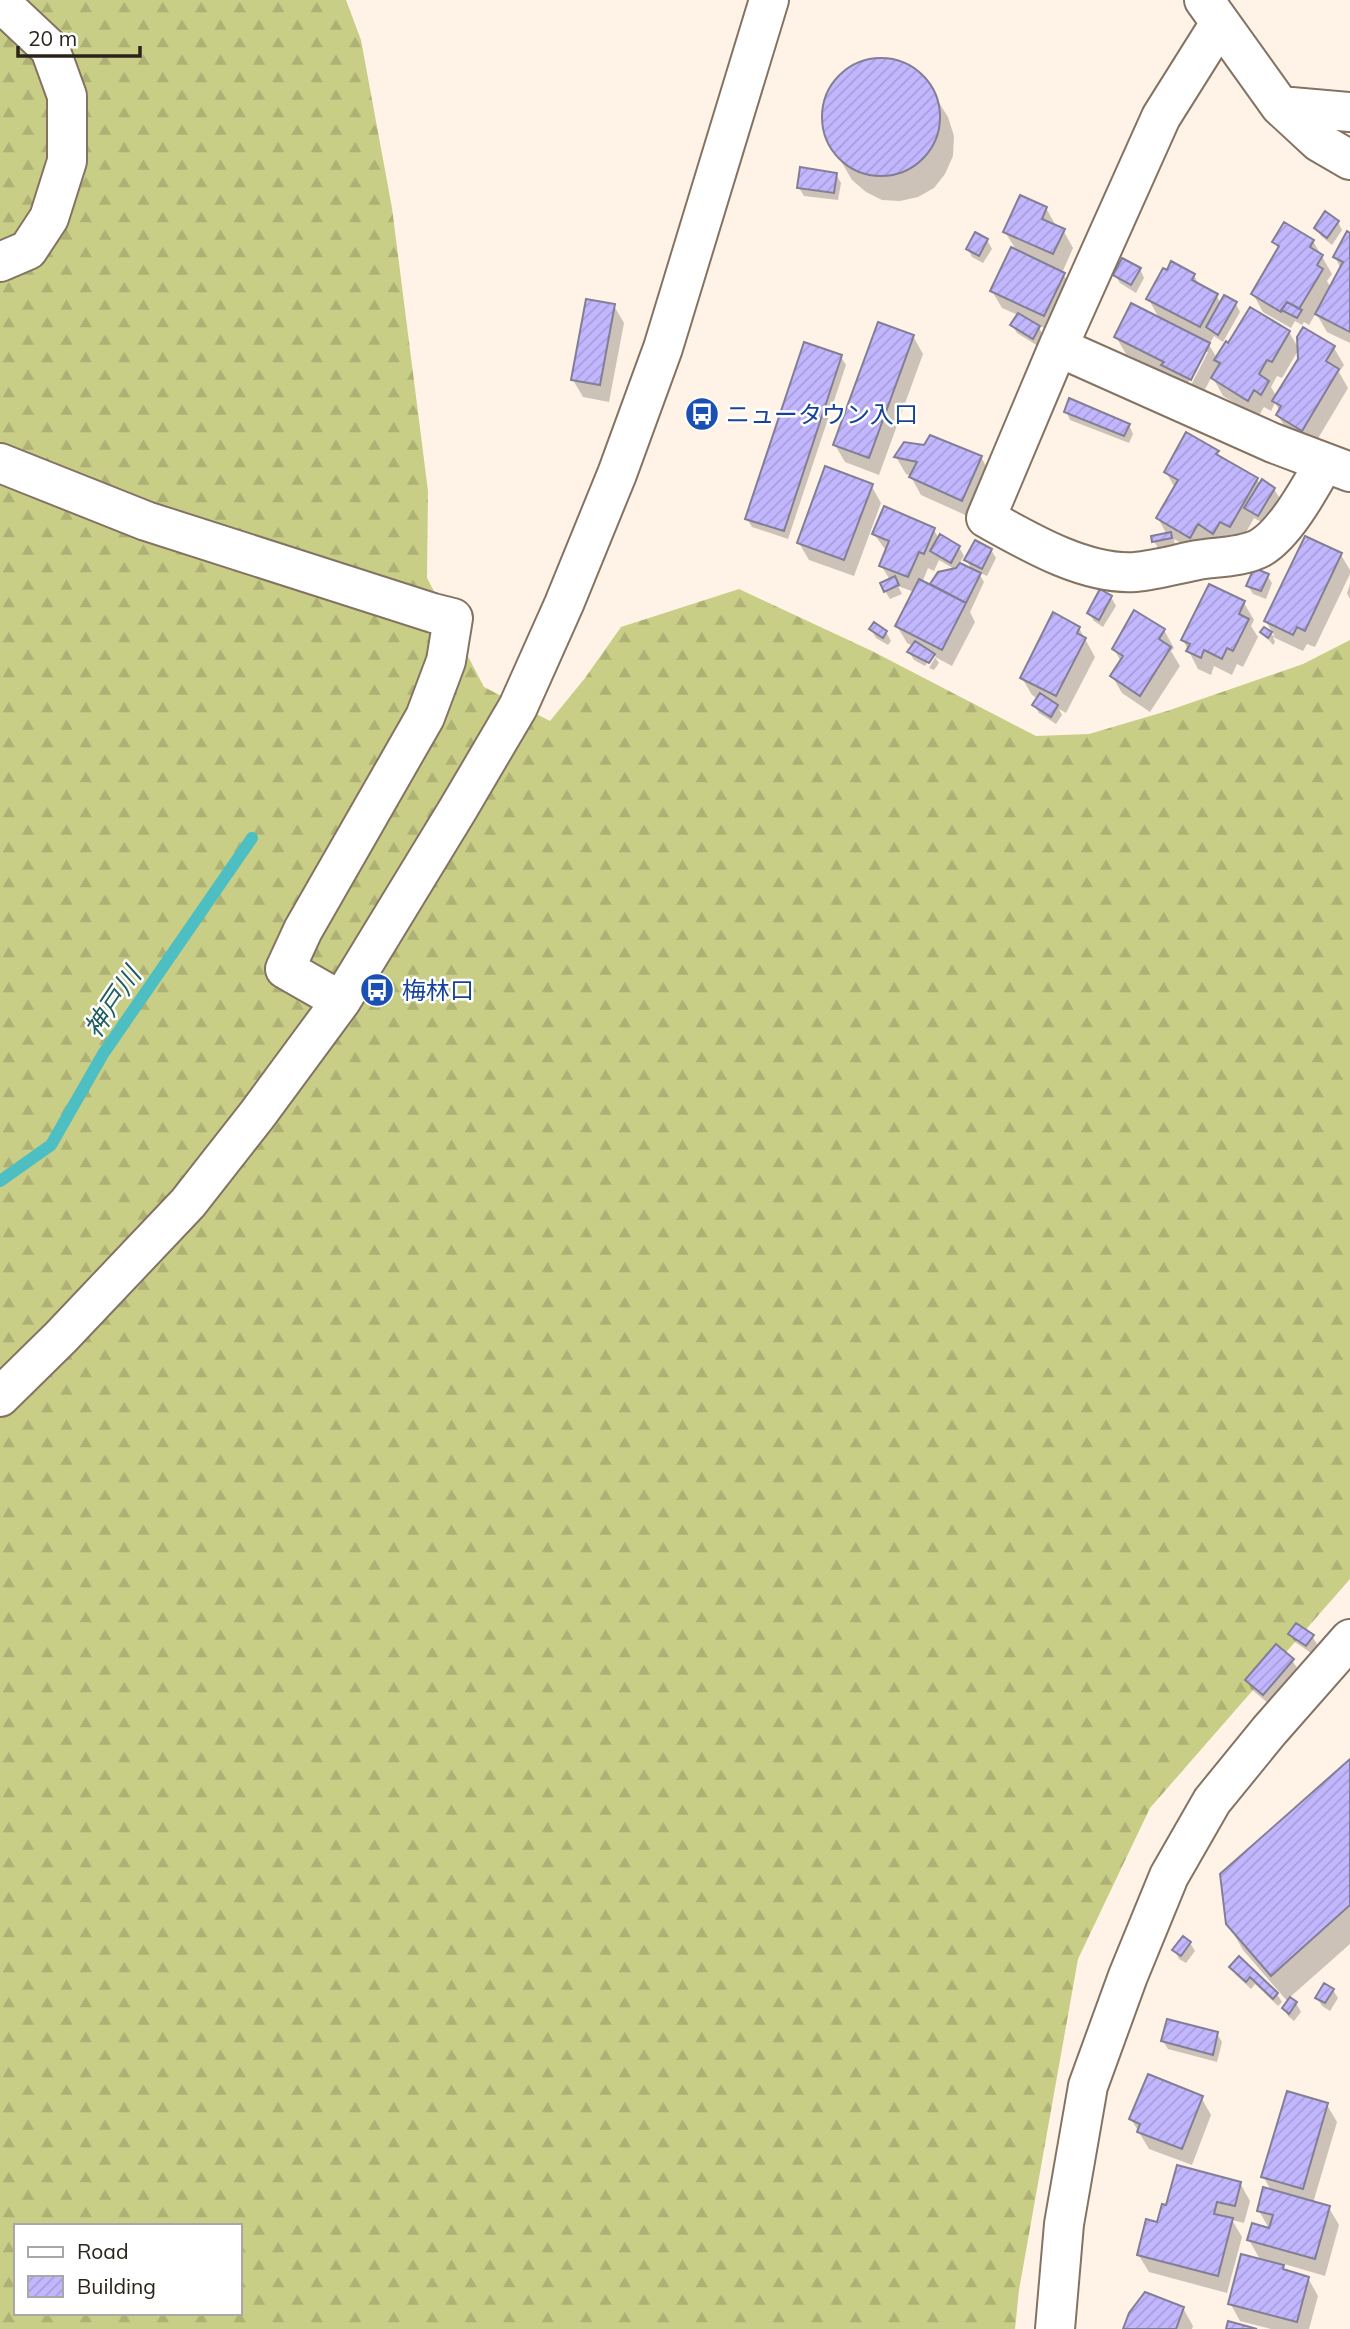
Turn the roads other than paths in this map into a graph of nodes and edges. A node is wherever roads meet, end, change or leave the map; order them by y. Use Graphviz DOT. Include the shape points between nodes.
graph roads {
  1 [pos="769,0"];
  2 [pos="0,2"];
  3 [pos="1212,12"];
  4 [pos="1280,106"];
  5 [pos="1350,112"];
  6 [pos="1350,160"];
  7 [pos="0,262"];
  8 [pos="1058,347"];
  9 [pos="0,463"];
  10 [pos="1337,467"];
  11 [pos="341,1001"];
  12 [pos="0,1397"];
  13 [pos="1350,1639"];
  14 [pos="1055,2329"];
  1 -- 11 [label="street" via="663,348 564,604 511,718"];
  2 -- 7 [label="street" via="50,49 67,96 67,161 49,218 28,250"];
  3 -- 4 [label="street"];
  3 -- 8 [label="street"];
  4 -- 5 [label="street"];
  4 -- 6 [label="street" via="1319,142"];
  8 -- 10 [label="street"];
  8 -- 10 [label="street" via="986,518 1033,544 1090,567 1117,572 1238,554 1260,548"];
  9 -- 11 [label="street" via="146,521 453,618 446,661 425,717 303,930 285,970"];
  11 -- 12 [label="street" via="188,1203"];
  13 -- 14 [label="street" via="1212,1801 1169,1876 1088,2086 1064,2224"];
}
